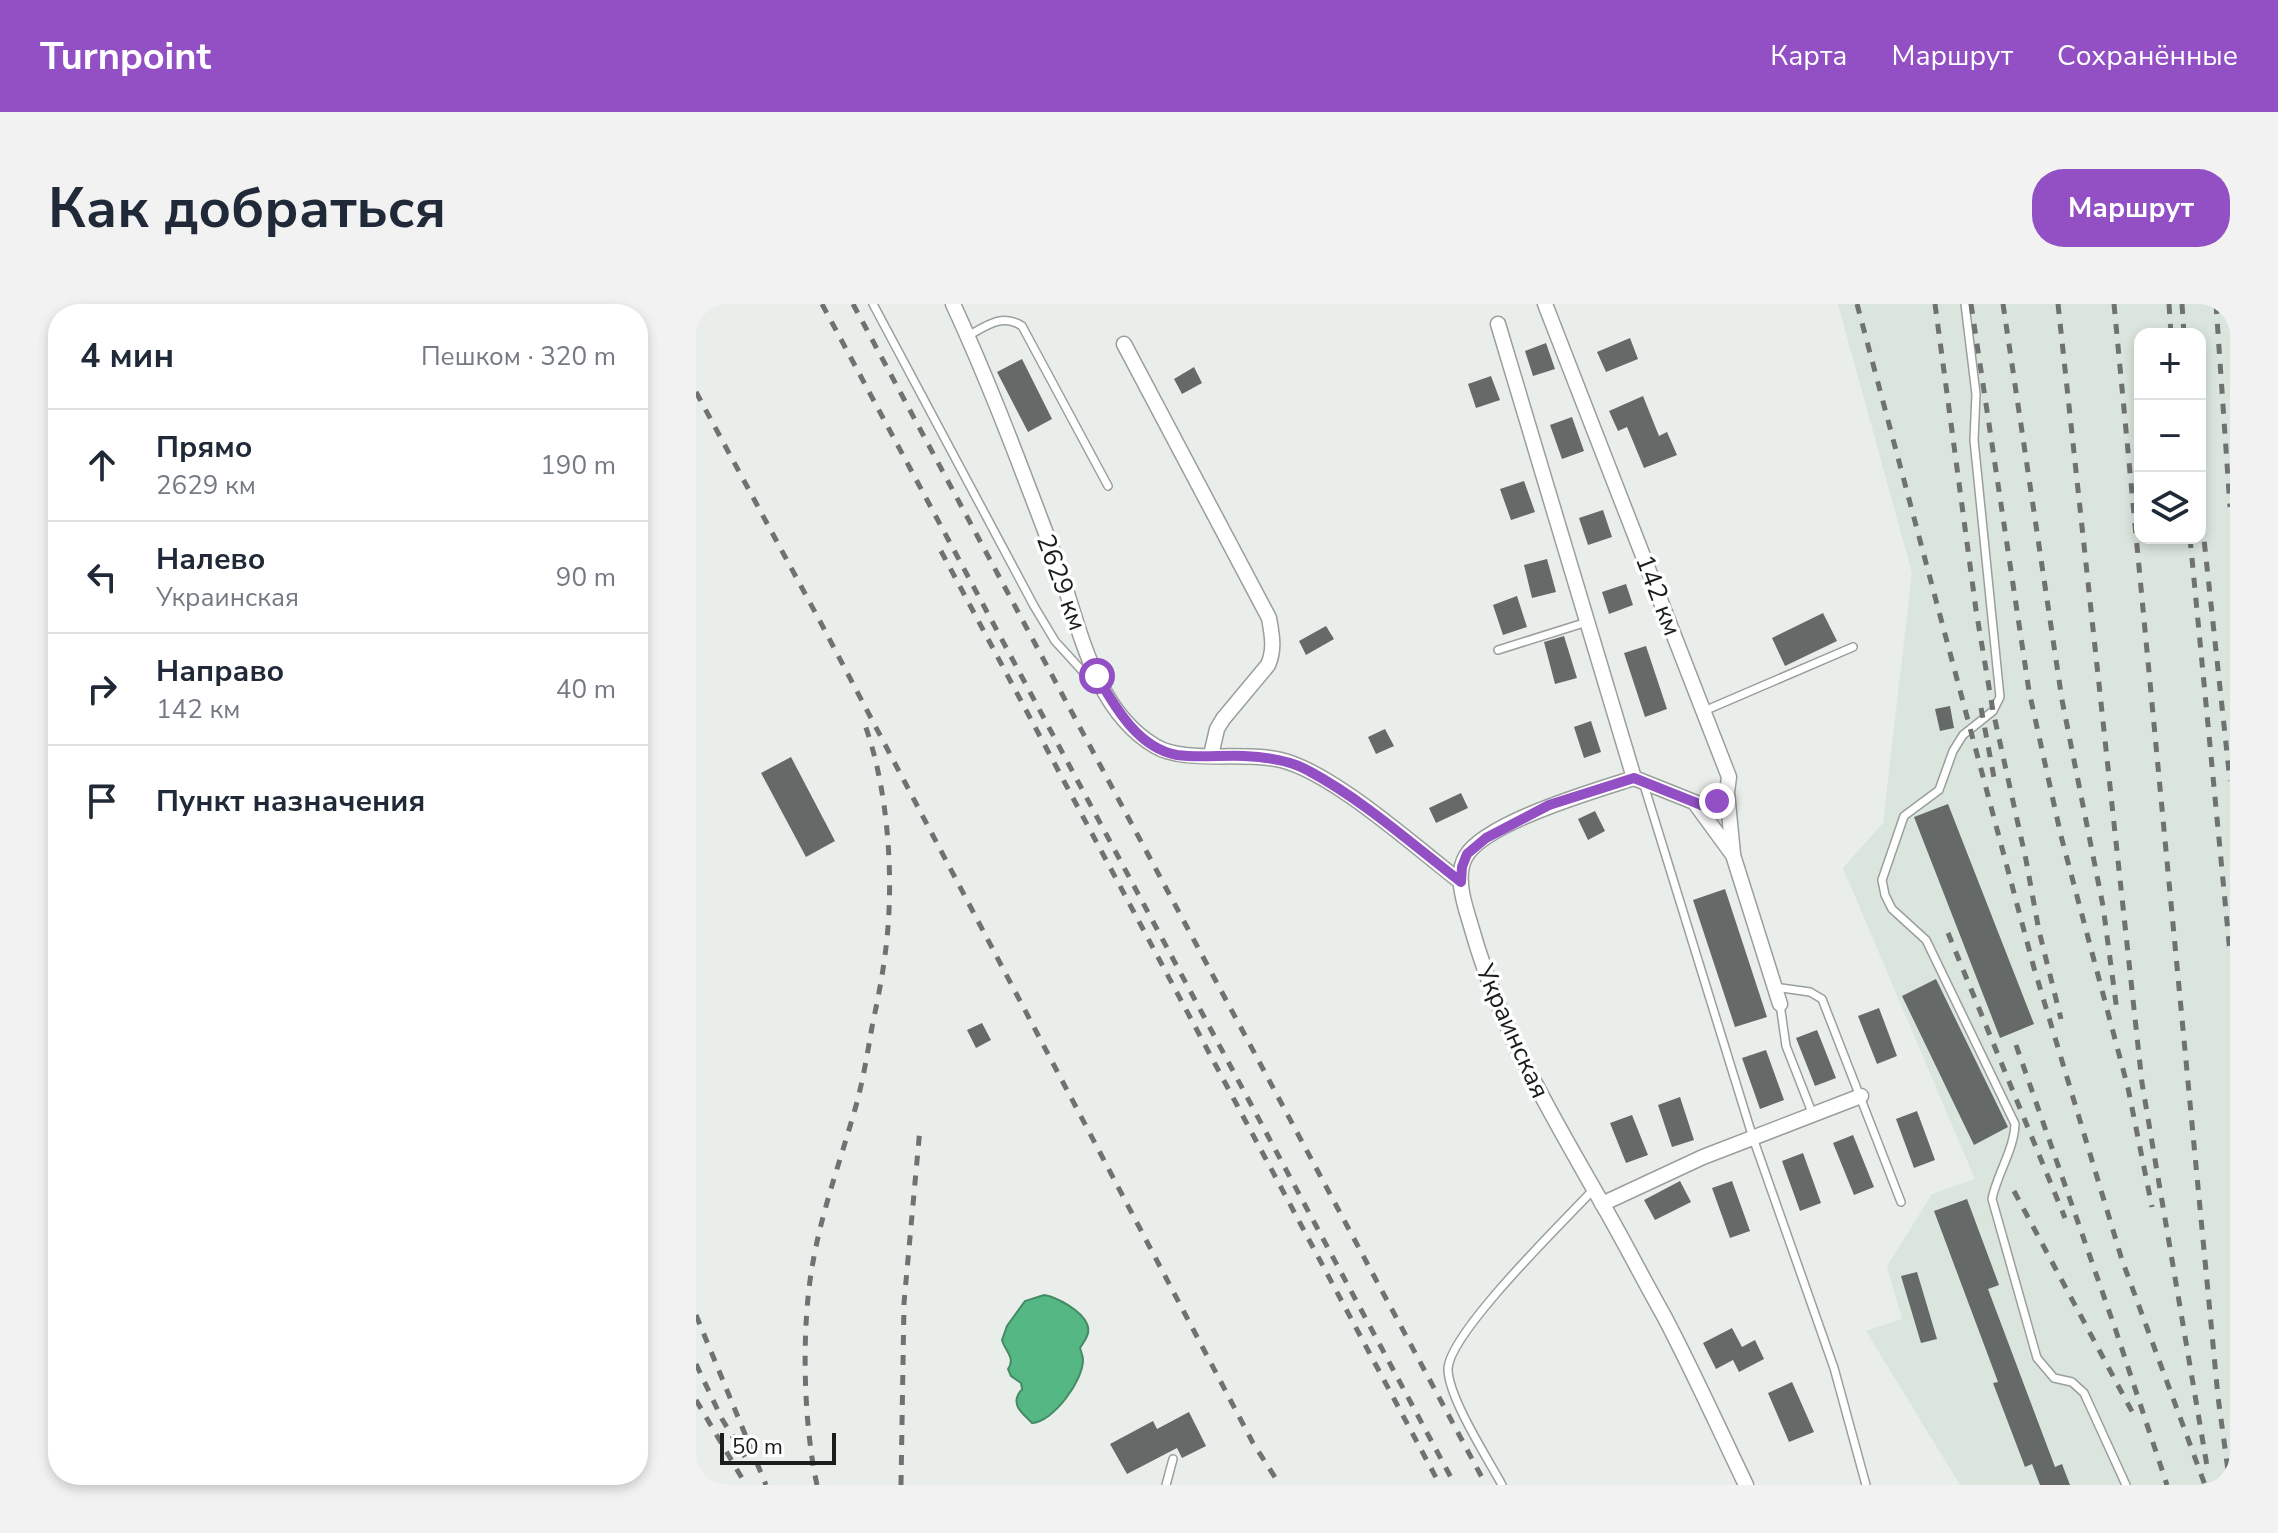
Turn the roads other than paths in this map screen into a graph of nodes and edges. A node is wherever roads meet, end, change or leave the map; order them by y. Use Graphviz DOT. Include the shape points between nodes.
graph roads {
  1 [pos="873,304"];
  2 [pos="953,304"];
  3 [pos="1545,304"];
  4 [pos="1965,304"];
  5 [pos="1498,324"];
  6 [pos="968,336"];
  7 [pos="1124,344"];
  8 [pos="1108,486"];
  9 [pos="1587,622"];
  10 [pos="1853,647"];
  11 [pos="1498,650"];
  12 [pos="1114,705"];
  13 [pos="1704,711"];
  14 [pos="1211,755"];
  15 [pos="1638,779"];
  16 [pos="1727,792"];
  17 [pos="1694,803"];
  18 [pos="1733,855"];
  19 [pos="1461,882"];
  20 [pos="1775,987"];
  21 [pos="1780,1004"];
  22 [pos="1861,1096"];
  23 [pos="1813,1115"];
  24 [pos="1753,1138"];
  25 [pos="1593,1189"];
  26 [pos="1901,1202"];
  27 [pos="1602,1204"];
  28 [pos="1173,1459"];
  29 [pos="1166,1485"];
  30 [pos="1502,1485"];
  31 [pos="1746,1485"];
  32 [pos="1866,1485"];
  33 [pos="2126,1485"];
  1 -- 12 [label="lane" via="1055,641"];
  2 -- 6 [label="street, 2629 км"];
  3 -- 13 [label="street, 142 км"];
  4 -- 33 [label="lane" via="2000,697 1993,711 1963,735 1939,790 1904,816 1882,880 1892,909 1926,940 2015,1124 1992,1199 2037,1358 2054,1378 2072,1382 2084,1393"];
  5 -- 9 [label="street"];
  6 -- 8 [label="lane" via="1004,319 1022,326"];
  6 -- 12 [label="street, 2629 км" via="1077,626"];
  7 -- 14 [label="street" via="1269,618 1273,639 1268,665 1223,719"];
  9 -- 11 [label="lane"];
  9 -- 15 [label="street"];
  10 -- 13 [label="lane"];
  12 -- 14 [label="street, 2629 км" via="1133,730 1157,748 1177,755"];
  13 -- 16 [label="street, 142 км" via="1729,777"];
  14 -- 19 [label="street, 2629 км" via="1255,756 1307,769"];
  15 -- 17 [label="street"];
  15 -- 19 [label="street" via="1549,805 1486,838 1467,854"];
  15 -- 24 [label="lane"];
  16 -- 17 [label="street" via="1704,806"];
  16 -- 18 [label="street, 142 км"];
  17 -- 18 [label="street"];
  18 -- 20 [label="street"];
  19 -- 25 [label="street, Украинская" via="1500,1014"];
  20 -- 21 [label="street"];
  20 -- 22 [label="lane" via="1822,999"];
  21 -- 23 [label="lane" via="1786,1046"];
  22 -- 23 [label="street"];
  22 -- 26 [label="lane"];
  23 -- 24 [label="street"];
  24 -- 27 [label="street"];
  24 -- 32 [label="lane" via="1834,1368"];
  25 -- 27 [label="street, Украинская"];
  25 -- 30 [label="lane" via="1473,1321 1450,1359 1453,1390"];
  27 -- 31 [label="street, Украинская"];
  28 -- 29 [label="lane"];
}
